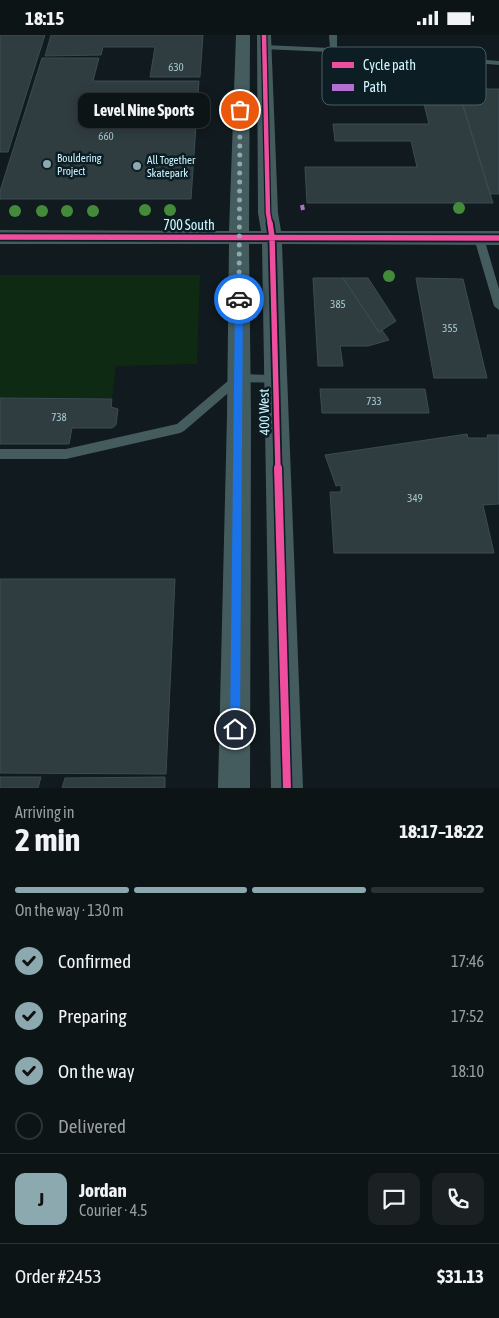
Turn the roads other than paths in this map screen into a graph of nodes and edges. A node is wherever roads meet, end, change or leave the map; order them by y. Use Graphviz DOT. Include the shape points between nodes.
graph roads {
  1 [pos="243,35"];
  2 [pos="264,41"];
  3 [pos="322,48"];
  4 [pos="486,62"];
  5 [pos="499,63"];
  6 [pos="0,237"];
  7 [pos="239,237"];
  8 [pos="272,237"];
  9 [pos="489,238"];
  10 [pos="499,306"];
  11 [pos="239,379"];
  12 [pos="276,379"];
  13 [pos="0,454"];
  14 [pos="234,788"];
  15 [pos="286,788"];
  1 -- 7 [label="street, 400 West"];
  2 -- 3 [label="lane"];
  2 -- 8 [label="street, 400 West" via="268,213"];
  4 -- 5 [label="lane"];
  6 -- 7 [label="street, 700 South"];
  7 -- 8 [label="street, 700 South"];
  7 -- 11 [label="street, 400 West"];
  8 -- 9 [label="street, 700 South"];
  8 -- 12 [label="street, 400 West"];
  9 -- 10 [label="lane"];
  11 -- 12 [label="lane"];
  11 -- 13 [label="lane" via="180,428 66,454"];
  11 -- 14 [label="street, 400 West"];
  12 -- 15 [label="street, 400 West"];
}
